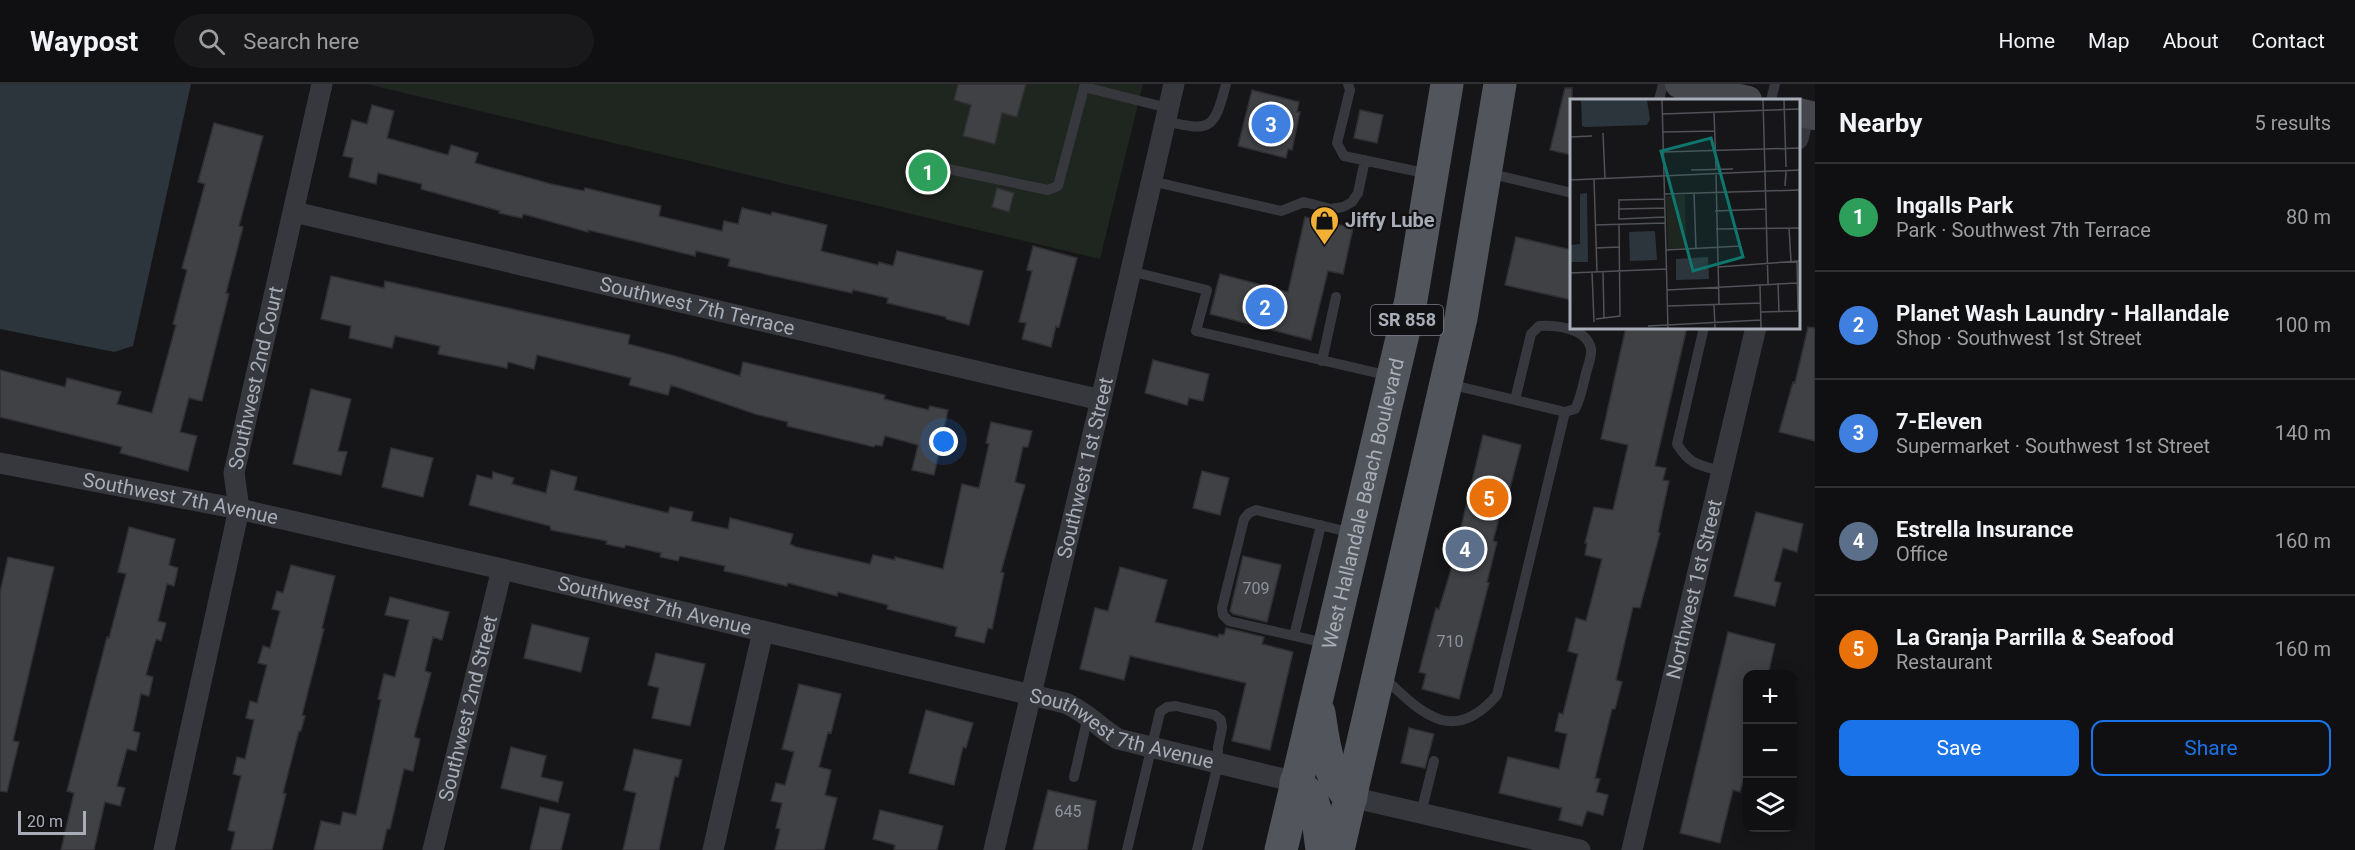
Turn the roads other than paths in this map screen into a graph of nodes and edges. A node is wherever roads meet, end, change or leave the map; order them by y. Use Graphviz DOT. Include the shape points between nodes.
graph roads {
  1 [pos="322,84"];
  2 [pos="1174,84"];
  3 [pos="1226,84"];
  4 [pos="1348,84"];
  5 [pos="1447,84"];
  6 [pos="1500,84"];
  7 [pos="1663,84"];
  8 [pos="1679,84"];
  9 [pos="1775,84"];
  10 [pos="1084,86"];
  11 [pos="1659,99"];
  12 [pos="1744,99"];
  13 [pos="1771,99"];
  14 [pos="1167,114"];
  15 [pos="1365,160"];
  16 [pos="929,165"];
  17 [pos="1485,172"];
  18 [pos="1432,174"];
  19 [pos="1152,181"];
  20 [pos="1570,193"];
  21 [pos="294,212"];
  22 [pos="1130,271"];
  23 [pos="1336,297"];
  24 [pos="1704,328"];
  25 [pos="1756,328"];
  26 [pos="1322,361"];
  27 [pos="1393,377"];
  28 [pos="1446,384"];
  29 [pos="1101,400"];
  30 [pos="1515,400"];
  31 [pos="1565,412"];
  32 [pos="0,463"];
  33 [pos="1722,471"];
  34 [pos="239,509"];
  35 [pos="1321,525"];
  36 [pos="1356,533"];
  37 [pos="502,568"];
  38 [pos="763,631"];
  39 [pos="1294,636"];
  40 [pos="1329,644"];
  41 [pos="1379,674"];
  42 [pos="1031,695"];
  43 [pos="1316,699"];
  44 [pos="1088,716"];
  45 [pos="1151,747"];
  46 [pos="1434,761"];
  47 [pos="1218,764"];
  48 [pos="1074,777"];
  49 [pos="1296,782"];
  50 [pos="1351,797"];
  51 [pos="1421,813"];
  52 [pos="164,850"];
  53 [pos="433,850"];
  54 [pos="713,850"];
  55 [pos="994,850"];
  56 [pos="1127,850"];
  57 [pos="1197,850"];
  58 [pos="1281,850"];
  59 [pos="1322,850"];
  60 [pos="1338,850"];
  61 [pos="1580,850"];
  62 [pos="1632,850"];
  1 -- 21 [label="street, Southwest 2nd Court"];
  2 -- 14 [label="street, Southwest 1st Street"];
  3 -- 14 [label="lane" via="1220,109 1206,126 1194,128"];
  4 -- 15 [label="lane" via="1350,90 1337,143 1344,156"];
  5 -- 18 [label="main road, West Hallandale Beach Boulevard / SR 858"];
  6 -- 17 [label="main road, SR 858"];
  7 -- 11 [label="lane"];
  8 -- 12 [label="street"];
  9 -- 13 [label="lane"];
  10 -- 14 [label="lane"];
  10 -- 16 [label="lane" via="1058,186 1048,190"];
  14 -- 19 [label="street, Southwest 1st Street"];
  15 -- 18 [label="lane"];
  15 -- 19 [label="lane" via="1358,193 1352,202 1331,209 1305,202 1281,211"];
  17 -- 20 [label="lane"];
  17 -- 28 [label="main road, SR 858"];
  18 -- 27 [label="main road, West Hallandale Beach Boulevard / SR 858" via="1412,300"];
  19 -- 22 [label="street, Southwest 1st Street"];
  21 -- 29 [label="street, Southwest 7th Terrace"];
  21 -- 34 [label="street, Southwest 2nd Court" via="234,473"];
  22 -- 26 [label="lane" via="1207,290 1196,331"];
  22 -- 29 [label="street, Southwest 1st Street"];
  23 -- 26 [label="lane"];
  24 -- 33 [label="lane" via="1677,444 1695,464"];
  25 -- 33 [label="street, Northwest 1st Street"];
  26 -- 27 [label="lane"];
  27 -- 36 [label="main road, West Hallandale Beach Boulevard / SR 858"];
  28 -- 30 [label="lane"];
  28 -- 41 [label="main road, SR 858"];
  29 -- 42 [label="street, Southwest 1st Street"];
  30 -- 31 [label="lane"];
  30 -- 31 [label="lane" via="1531,334 1539,326 1549,325 1578,332 1588,340 1591,351 1580,401 1575,409"];
  31 -- 41 [label="lane" via="1497,695 1488,706 1468,718 1445,721 1419,711"];
  32 -- 34 [label="street, Southwest 7th Avenue"];
  33 -- 62 [label="street, Northwest 1st Street"];
  34 -- 37 [label="street, Southwest 7th Avenue"];
  34 -- 52 [label="street, Southwest 2nd Court"];
  35 -- 36 [label="lane"];
  35 -- 39 [label="lane"];
  35 -- 39 [label="lane" via="1256,510 1249,513 1244,519 1222,608 1228,621"];
  36 -- 40 [label="main road, West Hallandale Beach Boulevard / SR 858"];
  37 -- 38 [label="street, Southwest 7th Avenue"];
  37 -- 53 [label="street, Southwest 2nd Street"];
  38 -- 42 [label="street, Southwest 7th Avenue"];
  38 -- 54 [label="street"];
  39 -- 40 [label="lane"];
  40 -- 43 [label="main road, West Hallandale Beach Boulevard / SR 858"];
  41 -- 50 [label="main road, SR 858"];
  42 -- 44 [label="street, Southwest 7th Avenue" via="1065,703"];
  42 -- 55 [label="street, Southwest 1st Street"];
  43 -- 49 [label="main road, West Hallandale Beach Boulevard / SR 858"];
  43 -- 50 [label="main road" via="1328,760 1338,786"];
  44 -- 45 [label="street, Southwest 7th Avenue" via="1118,739"];
  44 -- 48 [label="lane"];
  45 -- 47 [label="street, Southwest 7th Avenue"];
  45 -- 47 [label="lane" via="1160,712 1167,707 1215,714 1222,728"];
  45 -- 56 [label="lane"];
  46 -- 51 [label="lane"];
  47 -- 49 [label="street, Southwest 7th Avenue"];
  47 -- 57 [label="lane"];
  49 -- 58 [label="main road, West Hallandale Beach Boulevard / SR 858"];
  49 -- 59 [label="main road" via="1311,797"];
  50 -- 51 [label="street"];
  50 -- 60 [label="main road, SR 858"];
  51 -- 61 [label="street"];
}
